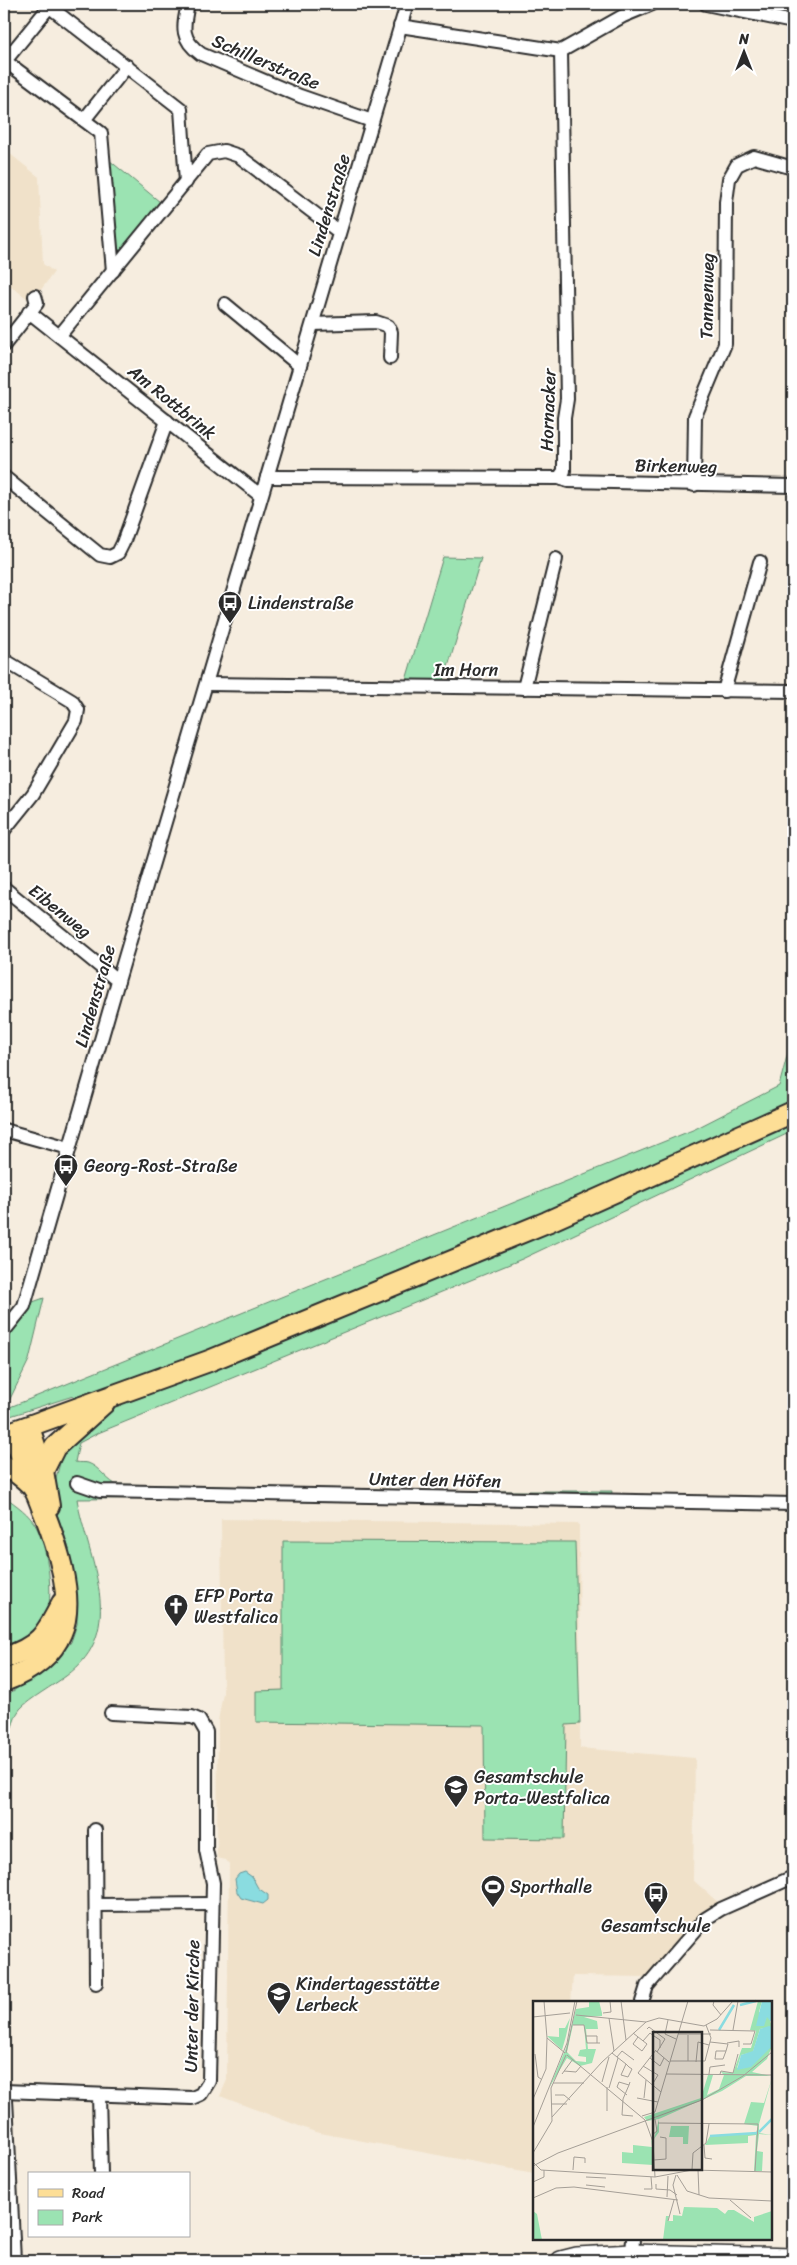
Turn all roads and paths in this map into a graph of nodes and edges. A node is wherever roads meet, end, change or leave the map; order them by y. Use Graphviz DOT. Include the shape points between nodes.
graph roads {
  1 [pos="188,4"];
  2 [pos="407,4"];
  3 [pos="652,4"];
  4 [pos="706,4"];
  5 [pos="48,5"];
  6 [pos="793,22"];
  7 [pos="400,26"];
  8 [pos="561,51"];
  9 [pos="7,66"];
  10 [pos="126,66"];
  11 [pos="84,120"];
  12 [pos="372,121"];
  13 [pos="793,168"];
  14 [pos="186,182"];
  15 [pos="339,232"];
  16 [pos="113,271"];
  17 [pos="35,296"];
  18 [pos="226,304"];
  19 [pos="29,312"];
  20 [pos="313,324"];
  21 [pos="60,335"];
  22 [pos="4,345"];
  23 [pos="390,358"];
  24 [pos="300,366"];
  25 [pos="167,421"];
  26 [pos="4,477"];
  27 [pos="267,477"];
  28 [pos="559,478"];
  29 [pos="694,484"];
  30 [pos="793,486"];
  31 [pos="261,496"];
  32 [pos="556,559"];
  33 [pos="760,562"];
  34 [pos="4,660"];
  35 [pos="207,684"];
  36 [pos="524,688"];
  37 [pos="724,691"];
  38 [pos="793,691"];
  39 [pos="4,830"];
  40 [pos="4,888"];
  41 [pos="118,981"];
  42 [pos="793,1112"];
  43 [pos="4,1130"];
  44 [pos="69,1148"];
  45 [pos="4,1331"];
  46 [pos="107,1399"];
  47 [pos="15,1431"];
  48 [pos="4,1466"];
  49 [pos="38,1479"];
  50 [pos="77,1483"];
  51 [pos="793,1504"];
  52 [pos="65,1596"];
  53 [pos="4,1658"];
  54 [pos="4,1681"];
  55 [pos="111,1713"];
  56 [pos="95,1830"];
  57 [pos="793,1877"];
  58 [pos="212,1904"];
  59 [pos="97,1906"];
  60 [pos="96,1983"];
  61 [pos="642,2001"];
  62 [pos="4,2092"];
  63 [pos="99,2095"];
  64 [pos="4,2099"];
  65 [pos="101,2172"];
  66 [pos="632,2247"];
  67 [pos="793,2258"];
  68 [pos="729,2259"];
  69 [pos="12,2261"];
  70 [pos="561,2261"];
  1 -- 12 [label="street, Schillerstraße" via="185,35 190,46 201,54 300,96"];
  2 -- 7 [label="street, Lindenstraße"];
  3 -- 8 [label="street" via="623,16"];
  4 -- 6 [label="street"];
  5 -- 9 [label="street" via="5,60"];
  5 -- 10 [label="street"];
  7 -- 8 [label="street"];
  7 -- 12 [label="street, Lindenstraße"];
  8 -- 28 [label="street, Hornacker" via="567,399 564,471"];
  9 -- 11 [label="street"];
  10 -- 11 [label="street"];
  10 -- 14 [label="street" via="182,109"];
  11 -- 16 [label="street" via="101,134"];
  12 -- 15 [label="street, Lindenstraße"];
  13 -- 29 [label="street, Tannenweg" via="754,157 737,165 729,179 725,344 695,416"];
  14 -- 15 [label="street" via="208,154 224,151 239,156"];
  14 -- 16 [label="street"];
  15 -- 20 [label="street, Lindenstraße"];
  16 -- 21 [label="street"];
  17 -- 19 [label="street" via="37,303"];
  18 -- 24 [label="street"];
  19 -- 21 [label="street, Am Rottbrink"];
  19 -- 22 [label="street"];
  20 -- 23 [label="street" via="376,322 388,326 391,332"];
  20 -- 24 [label="street, Lindenstraße"];
  21 -- 25 [label="street, Am Rottbrink"];
  24 -- 27 [label="street, Lindenstraße"];
  25 -- 26 [label="street" via="124,543 118,553 110,557 100,555"];
  25 -- 31 [label="street, Am Rottbrink"];
  27 -- 28 [label="street, Hornacker"];
  27 -- 31 [label="street, Lindenstraße"];
  28 -- 29 [label="street, Birkenweg" via="568,481"];
  29 -- 30 [label="street, Birkenweg"];
  31 -- 35 [label="street, Lindenstraße"];
  32 -- 36 [label="street"];
  33 -- 37 [label="street"];
  34 -- 39 [label="street" via="72,701 78,710 76,721 33,794"];
  35 -- 36 [label="street, Im Horn"];
  35 -- 41 [label="street, Lindenstraße"];
  36 -- 37 [label="street, Im Horn"];
  37 -- 38 [label="street, Im Horn"];
  40 -- 41 [label="street, Eibenweg"];
  41 -- 44 [label="street, Lindenstraße"];
  42 -- 46 [label="main road" via="538,1226 209,1361"];
  43 -- 44 [label="street"];
  44 -- 45 [label="street, Lindenstraße" via="24,1306"];
  46 -- 47 [label="main road"];
  46 -- 49 [label="main road" via="55,1447"];
  47 -- 49 [label="main road"];
  48 -- 49 [label="main road"];
  49 -- 52 [label="main road" via="63,1573"];
  50 -- 51 [label="street, Unter den Höfen" via="100,1491"];
  52 -- 53 [label="main road" via="39,1641"];
  52 -- 54 [label="main road" via="66,1615 62,1633 49,1653 28,1670"];
  55 -- 58 [label="street, Unter der Kirche" via="192,1717 199,1720 206,1732 206,1850 213,1884"];
  56 -- 59 [label="street"];
  57 -- 61 [label="street" via="705,1919 647,1986"];
  58 -- 59 [label="street"];
  58 -- 63 [label="street, Unter der Kirche" via="209,2080 201,2094 192,2098"];
  59 -- 60 [label="street"];
  62 -- 63 [label="street, Unter der Kirche"];
  63 -- 65 [label="street"];
  64 -- 69 [label="street"];
  66 -- 68 [label="main road"];
  66 -- 70 [label="main road"];
  67 -- 68 [label="main road"];
}
